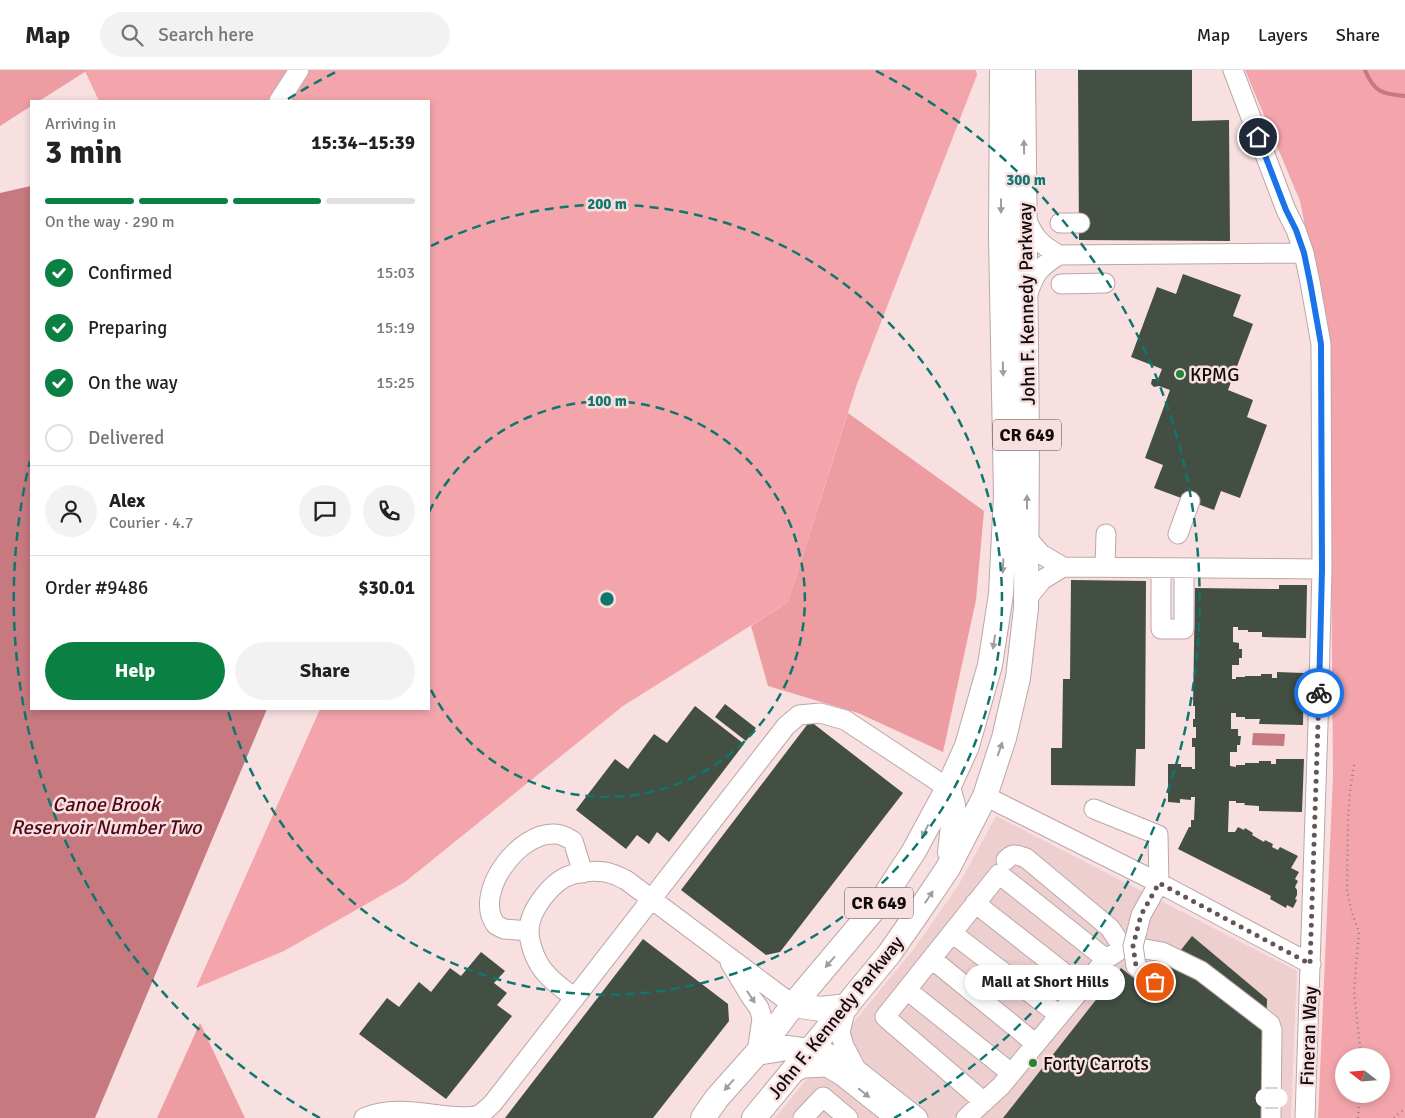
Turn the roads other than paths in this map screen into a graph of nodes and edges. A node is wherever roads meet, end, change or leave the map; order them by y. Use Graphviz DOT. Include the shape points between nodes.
graph roads {
  1 [pos="298,70"];
  2 [pos="1002,70"];
  3 [pos="1023,70"];
  4 [pos="1234,70"];
  5 [pos="280,100"];
  6 [pos="1025,217"];
  7 [pos="1060,223"];
  8 [pos="1080,223"];
  9 [pos="1304,253"];
  10 [pos="1059,255"];
  11 [pos="1105,283"];
  12 [pos="1061,284"];
  13 [pos="1026,298"];
  14 [pos="1190,501"];
  15 [pos="1106,534"];
  16 [pos="1178,534"];
  17 [pos="1027,538"];
  18 [pos="1062,567"];
  19 [pos="1105,567"];
  20 [pos="1162,568"];
  21 [pos="1184,568"];
  22 [pos="1322,569"];
  23 [pos="1026,600"];
  24 [pos="967,746"];
  25 [pos="948,788"];
  26 [pos="985,796"];
  27 [pos="1094,809"];
  28 [pos="1006,860"];
  29 [pos="948,868"];
  30 [pos="583,873"];
  31 [pos="1159,883"];
  32 [pos="651,900"];
  33 [pos="975,904"];
  34 [pos="529,931"];
  35 [pos="952,933"];
  36 [pos="1123,948"];
  37 [pos="726,955"];
  38 [pos="932,959"];
  39 [pos="1106,959"];
  40 [pos="1310,964"];
  41 [pos="1155,982"];
  42 [pos="1082,987"];
  43 [pos="907,990"];
  44 [pos="575,998"];
  45 [pos="793,1005"];
  46 [pos="847,1006"];
  47 [pos="1059,1016"];
  48 [pos="1036,1044"];
  49 [pos="809,1051"];
  50 [pos="756,1053"];
  51 [pos="856,1069"];
  52 [pos="1011,1073"];
  53 [pos="790,1074"];
  54 [pos="1272,1098"];
  55 [pos="1306,1098"];
  56 [pos="984,1102"];
  57 [pos="364,1118"];
  58 [pos="703,1118"];
  59 [pos="754,1118"];
  60 [pos="803,1118"];
  61 [pos="848,1118"];
  62 [pos="896,1118"];
  63 [pos="918,1118"];
  64 [pos="966,1118"];
  65 [pos="1271,1118"];
  66 [pos="1305,1118"];
  1 -- 5 [label="street"];
  2 -- 24 [label="main road, John F. Kennedy Parkway / CR 649, one-way" via="1001,238 1006,495 1001,594 990,665"];
  6 -- 3 [label="main road, John F. Kennedy Parkway / CR 649, one-way"];
  4 -- 9 [label="street, Fineran Way"];
  6 -- 10 [label="street" via="1038,241"];
  6 -- 13 [label="main road, John F. Kennedy Parkway / CR 649"];
  7 -- 8 [label="street"];
  9 -- 10 [label="street" via="1136,247"];
  9 -- 22 [label="street, Fineran Way" via="1321,344"];
  10 -- 13 [label="street" via="1038,271"];
  11 -- 12 [label="street"];
  17 -- 13 [label="main road, John F. Kennedy Parkway / CR 649, one-way"];
  14 -- 16 [label="street"];
  15 -- 19 [label="street"];
  17 -- 18 [label="street" via="1041,554"];
  17 -- 23 [label="main road, John F. Kennedy Parkway / CR 649"];
  18 -- 19 [label="street"];
  18 -- 23 [label="street" via="1042,580"];
  19 -- 20 [label="street"];
  20 -- 21 [label="street"];
  20 -- 21 [label="street" via="1161,629 1184,629"];
  21 -- 22 [label="street"];
  22 -- 40 [label="street, Fineran Way"];
  26 -- 23 [label="main road, John F. Kennedy Parkway / CR 649, one-way" via="1004,738 1018,678"];
  24 -- 25 [label="main road, John F. Kennedy Parkway / CR 649"];
  24 -- 26 [label="main road" via="970,776"];
  25 -- 29 [label="main road" via="954,816"];
  25 -- 32 [label="street" via="845,720 820,713 799,715 786,726"];
  25 -- 45 [label="main road, John F. Kennedy Parkway / CR 649, one-way" via="914,851 884,897"];
  26 -- 29 [label="main road, John F. Kennedy Parkway / CR 649"];
  26 -- 31 [label="street"];
  27 -- 31 [label="street" via="1158,836"];
  28 -- 36 [label="street" via="1016,854 1026,858 1110,928"];
  46 -- 29 [label="main road, John F. Kennedy Parkway / CR 649, one-way" via="894,947"];
  30 -- 32 [label="street" via="611,873 626,880"];
  30 -- 34 [label="street" via="564,878 540,900"];
  30 -- 34 [label="street" via="573,841 554,833 531,840 511,857 499,872 489,901 490,914 496,925"];
  31 -- 40 [label="street"];
  31 -- 41 [label="street, bridge" via="1141,915 1133,946 1136,966"];
  32 -- 37 [label="street"];
  32 -- 44 [label="street"];
  33 -- 35 [label="street"];
  33 -- 39 [label="street" via="999,874"];
  33 -- 42 [label="street"];
  34 -- 44 [label="street" via="539,964 549,977"];
  35 -- 38 [label="street"];
  35 -- 47 [label="street"];
  36 -- 39 [label="street"];
  36 -- 65 [label="street" via="1162,952 1186,963 1270,1024"];
  37 -- 45 [label="street"];
  37 -- 50 [label="street, one-way" via="759,1008 762,1018"];
  38 -- 43 [label="street"];
  38 -- 48 [label="street"];
  39 -- 42 [label="street"];
  40 -- 55 [label="street, Fineran Way"];
  42 -- 47 [label="street"];
  43 -- 52 [label="street"];
  43 -- 56 [label="street" via="885,1017"];
  44 -- 57 [label="street" via="493,1103 479,1115 459,1118 384,1111"];
  45 -- 46 [label="main road"];
  45 -- 50 [label="main road, John F. Kennedy Parkway / CR 649"];
  46 -- 49 [label="main road, John F. Kennedy Parkway / CR 649"];
  46 -- 51 [label="street" via="840,1032"];
  47 -- 48 [label="street"];
  48 -- 52 [label="street"];
  49 -- 50 [label="main road" via="787,1048"];
  49 -- 51 [label="street" via="826,1052"];
  49 -- 53 [label="main road, John F. Kennedy Parkway / CR 649"];
  50 -- 58 [label="main road, John F. Kennedy Parkway / CR 649, one-way"];
  51 -- 63 [label="street"];
  52 -- 56 [label="street"];
  53 -- 59 [label="main road, John F. Kennedy Parkway / CR 649"];
  53 -- 62 [label="street, one-way" via="804,1068 827,1067"];
  54 -- 55 [label="street"];
  55 -- 66 [label="street, Fineran Way"];
  56 -- 64 [label="street"];
  60 -- 61 [label="street" via="823,1097"];
}
